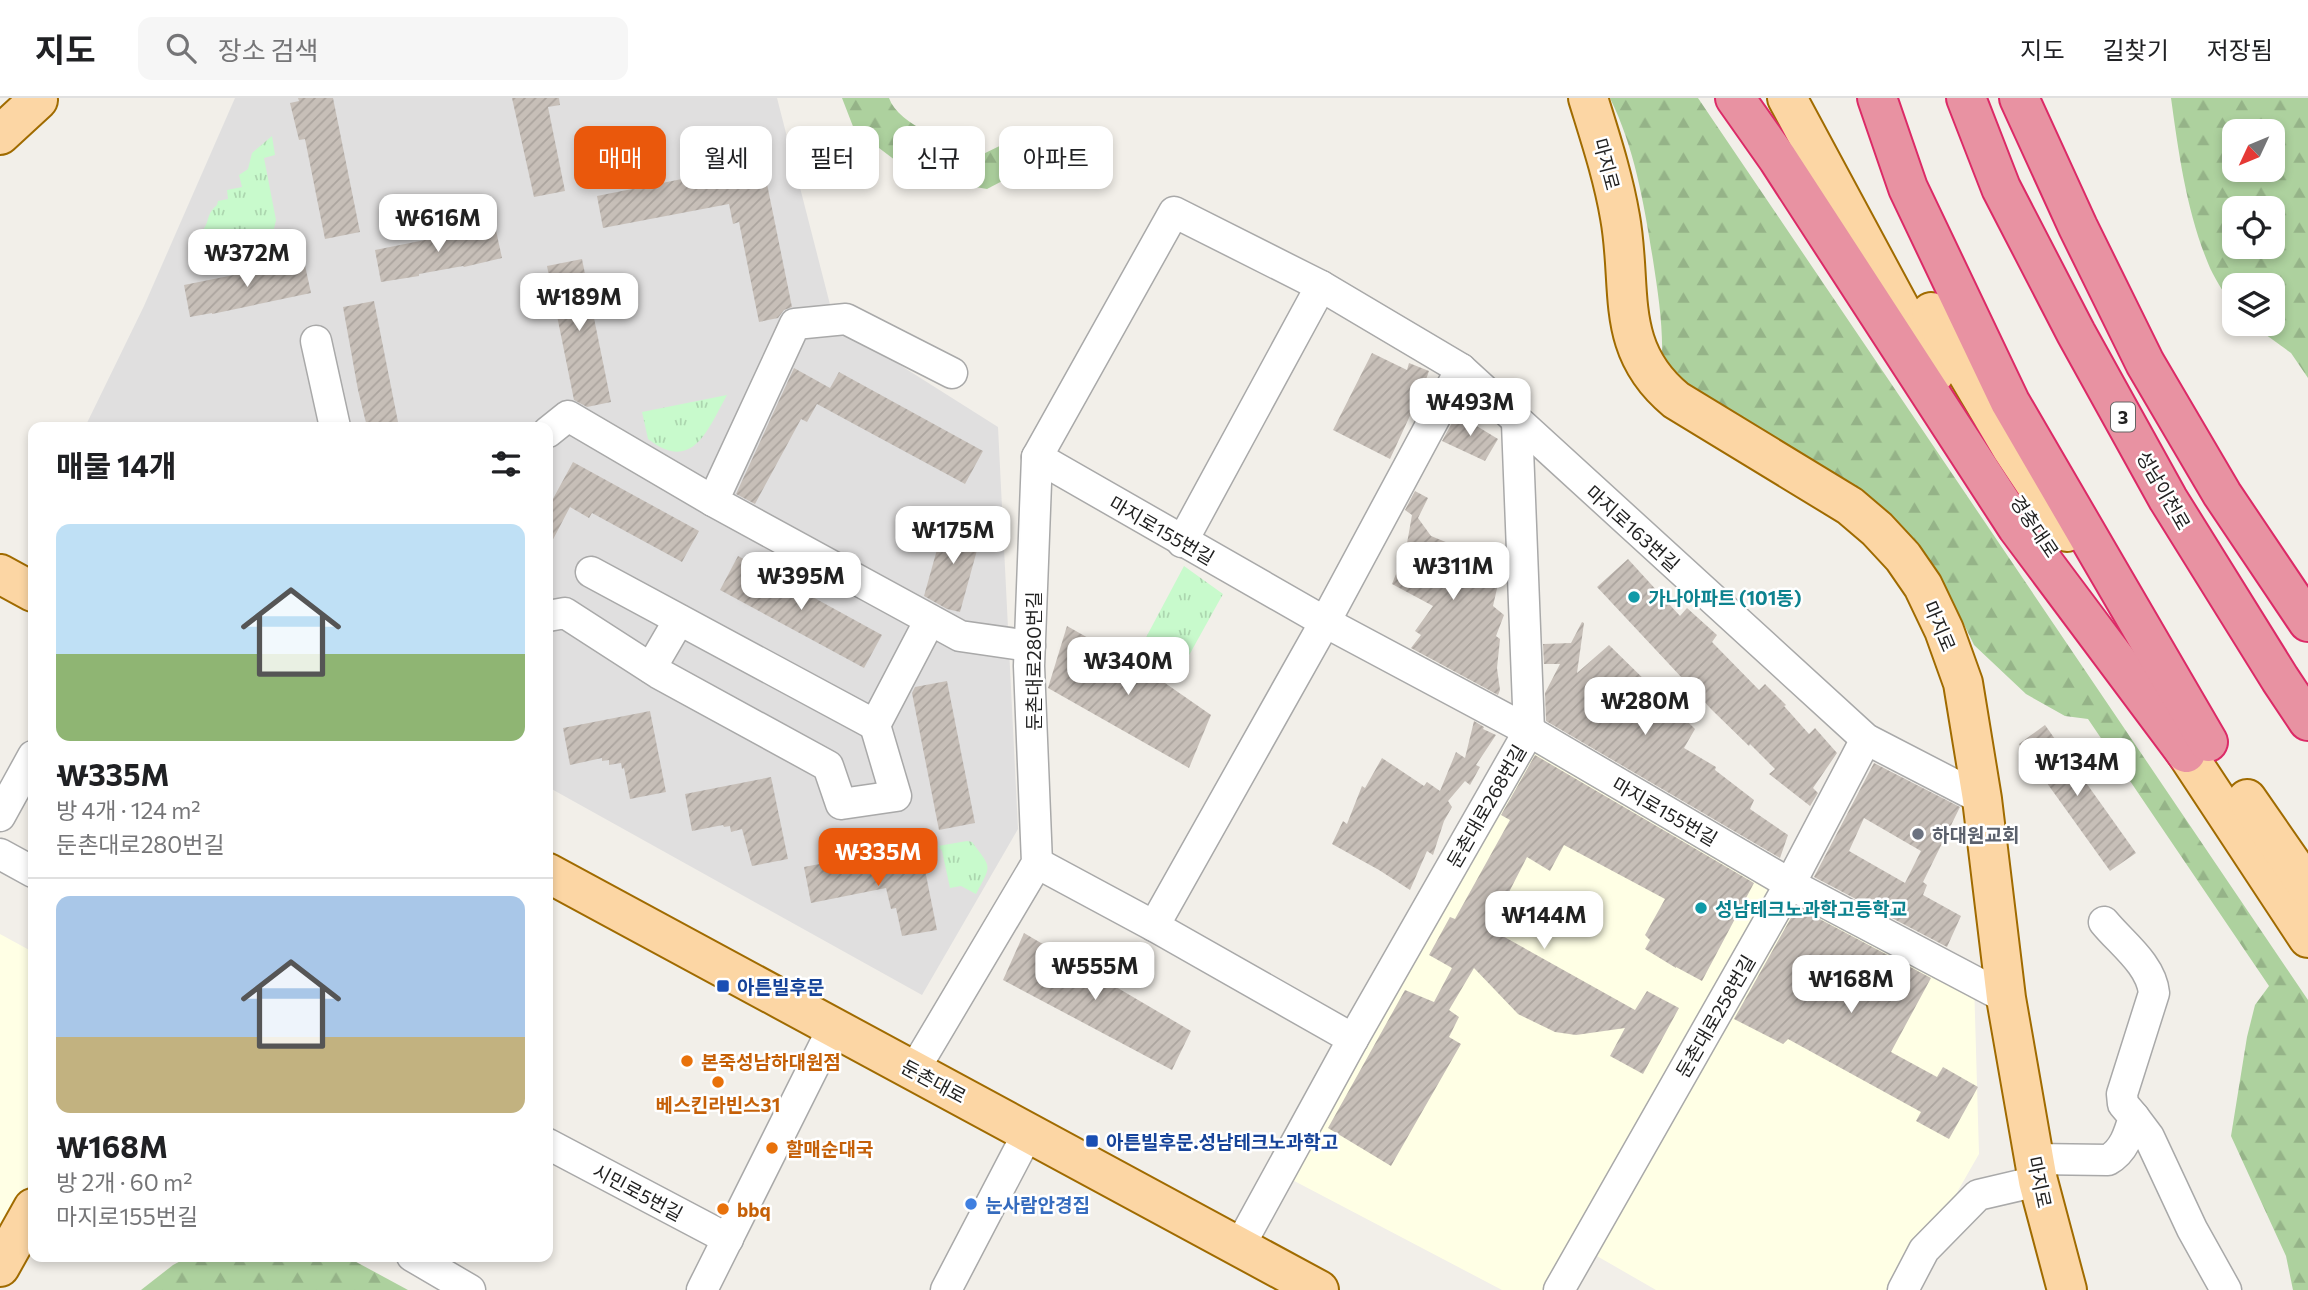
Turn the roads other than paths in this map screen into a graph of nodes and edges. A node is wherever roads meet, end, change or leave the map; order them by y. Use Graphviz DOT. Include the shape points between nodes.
graph roads {
  1 [pos="1588,98"];
  2 [pos="1735,98"];
  3 [pos="1787,98"];
  4 [pos="1814,98"];
  5 [pos="1877,98"];
  6 [pos="1966,98"];
  7 [pos="2019,98"];
  8 [pos="38,100"];
  9 [pos="0,135"];
  10 [pos="1174,212"];
  11 [pos="1321,286"];
  12 [pos="316,341"];
  13 [pos="1461,369"];
  14 [pos="953,373"];
  15 [pos="334,422"];
  16 [pos="1517,423"];
  17 [pos="553,428"];
  18 [pos="1037,457"];
  19 [pos="713,501"];
  20 [pos="1182,542"];
  21 [pos="591,572"];
  22 [pos="0,574"];
  23 [pos="28,590"];
  24 [pos="553,615"];
  25 [pos="679,620"];
  26 [pos="930,620"];
  27 [pos="1325,622"];
  28 [pos="2308,622"];
  29 [pos="1030,646"];
  30 [pos="651,668"];
  31 [pos="2308,721"];
  32 [pos="875,725"];
  33 [pos="1529,731"];
  34 [pos="1867,739"];
  35 [pos="2197,748"];
  36 [pos="28,765"];
  37 [pos="1982,799"];
  38 [pos="0,816"];
  39 [pos="0,854"];
  40 [pos="1037,863"];
  41 [pos="28,869"];
  42 [pos="553,876"];
  43 [pos="1790,884"];
  44 [pos="2308,887"];
  45 [pos="2104,922"];
  46 [pos="1154,926"];
  47 [pos="2308,938"];
  48 [pos="2006,998"];
  49 [pos="833,1028"];
  50 [pos="1353,1039"];
  51 [pos="915,1070"];
  52 [pos="2134,1117"];
  53 [pos="1028,1133"];
  54 [pos="553,1147"];
  55 [pos="2036,1170"];
  56 [pos="28,1217"];
  57 [pos="728,1239"];
  58 [pos="1239,1247"];
  59 [pos="421,1262"];
  60 [pos="0,1267"];
  61 [pos="470,1290"];
  62 [pos="702,1290"];
  63 [pos="946,1290"];
  64 [pos="1319,1290"];
  65 [pos="1559,1290"];
  66 [pos="1903,1290"];
  67 [pos="2067,1290"];
  68 [pos="2226,1290"];
  1 -- 37 [label="main road, 마지로" via="1621,220 1632,333 1644,366 1676,400 1850,506 1903,557 1944,630 1963,683"];
  2 -- 35 [label="highway" via="2017,527"];
  3 -- 35 [label="main road, 경충대로" via="1948,396"];
  4 -- 35 [label="main road, 경충대로" via="1882,231"];
  5 -- 35 [label="highway" via="1908,188 2010,402"];
  6 -- 31 [label="highway, 성남이천로 / 3" via="2001,188 2076,333 2168,499"];
  7 -- 28 [label="highway, 3" via="2145,363 2222,495"];
  8 -- 9 [label="main road"];
  10 -- 11 [label="street, 마지로163번길"];
  10 -- 18 [label="street, 둔촌대로280번길"];
  11 -- 13 [label="street, 마지로163번길"];
  11 -- 20 [label="street"];
  12 -- 15 [label="street"];
  13 -- 16 [label="street, 마지로163번길"];
  13 -- 27 [label="street"];
  14 -- 19 [label="street" via="846,319 795,324"];
  16 -- 33 [label="street, 둔촌대로268번길"];
  16 -- 34 [label="street, 마지로163번길"];
  17 -- 19 [label="street" via="568,416"];
  18 -- 20 [label="street, 마지로155번길"];
  18 -- 29 [label="street, 둔촌대로280번길"];
  19 -- 26 [label="street"];
  20 -- 27 [label="street, 마지로155번길"];
  21 -- 25 [label="street"];
  22 -- 23 [label="main road"];
  24 -- 30 [label="street" via="565,613"];
  25 -- 30 [label="street"];
  25 -- 32 [label="street"];
  26 -- 29 [label="street" via="960,636"];
  26 -- 32 [label="street"];
  27 -- 33 [label="street, 마지로155번길"];
  27 -- 46 [label="street"];
  29 -- 40 [label="street, 둔촌대로280번길"];
  30 -- 32 [label="street" via="828,766 841,804 896,796"];
  33 -- 43 [label="street, 마지로155번길"];
  33 -- 50 [label="street, 둔촌대로268번길"];
  34 -- 37 [label="street, 마지로163번길"];
  34 -- 43 [label="street, 둔촌대로258번길"];
  35 -- 44 [label="main road, 경충대로"];
  35 -- 47 [label="main road, 경충대로"];
  36 -- 38 [label="street"];
  37 -- 48 [label="main road, 마지로"];
  39 -- 41 [label="street"];
  40 -- 46 [label="street"];
  40 -- 51 [label="street"];
  42 -- 49 [label="main road, 둔촌대로"];
  43 -- 48 [label="street, 마지로155번길"];
  43 -- 65 [label="street, 둔촌대로258번길"];
  45 -- 52 [label="street" via="2153,983 2154,993 2122,1094 2123,1104"];
  46 -- 50 [label="street"];
  48 -- 55 [label="main road, 마지로"];
  49 -- 51 [label="main road, 둔촌대로"];
  49 -- 57 [label="street"];
  50 -- 58 [label="street, 둔촌대로268번길"];
  51 -- 53 [label="main road, 둔촌대로"];
  52 -- 55 [label="street" via="2116,1156"];
  52 -- 68 [label="street" via="2149,1136"];
  53 -- 58 [label="main road, 둔촌대로"];
  53 -- 63 [label="street"];
  54 -- 57 [label="street, 시민로5번길"];
  55 -- 66 [label="street" via="1978,1195 1924,1250"];
  55 -- 67 [label="main road, 마지로"];
  56 -- 60 [label="main road"];
  57 -- 62 [label="street"];
  58 -- 64 [label="main road, 둔촌대로"];
  59 -- 61 [label="street"];
}
